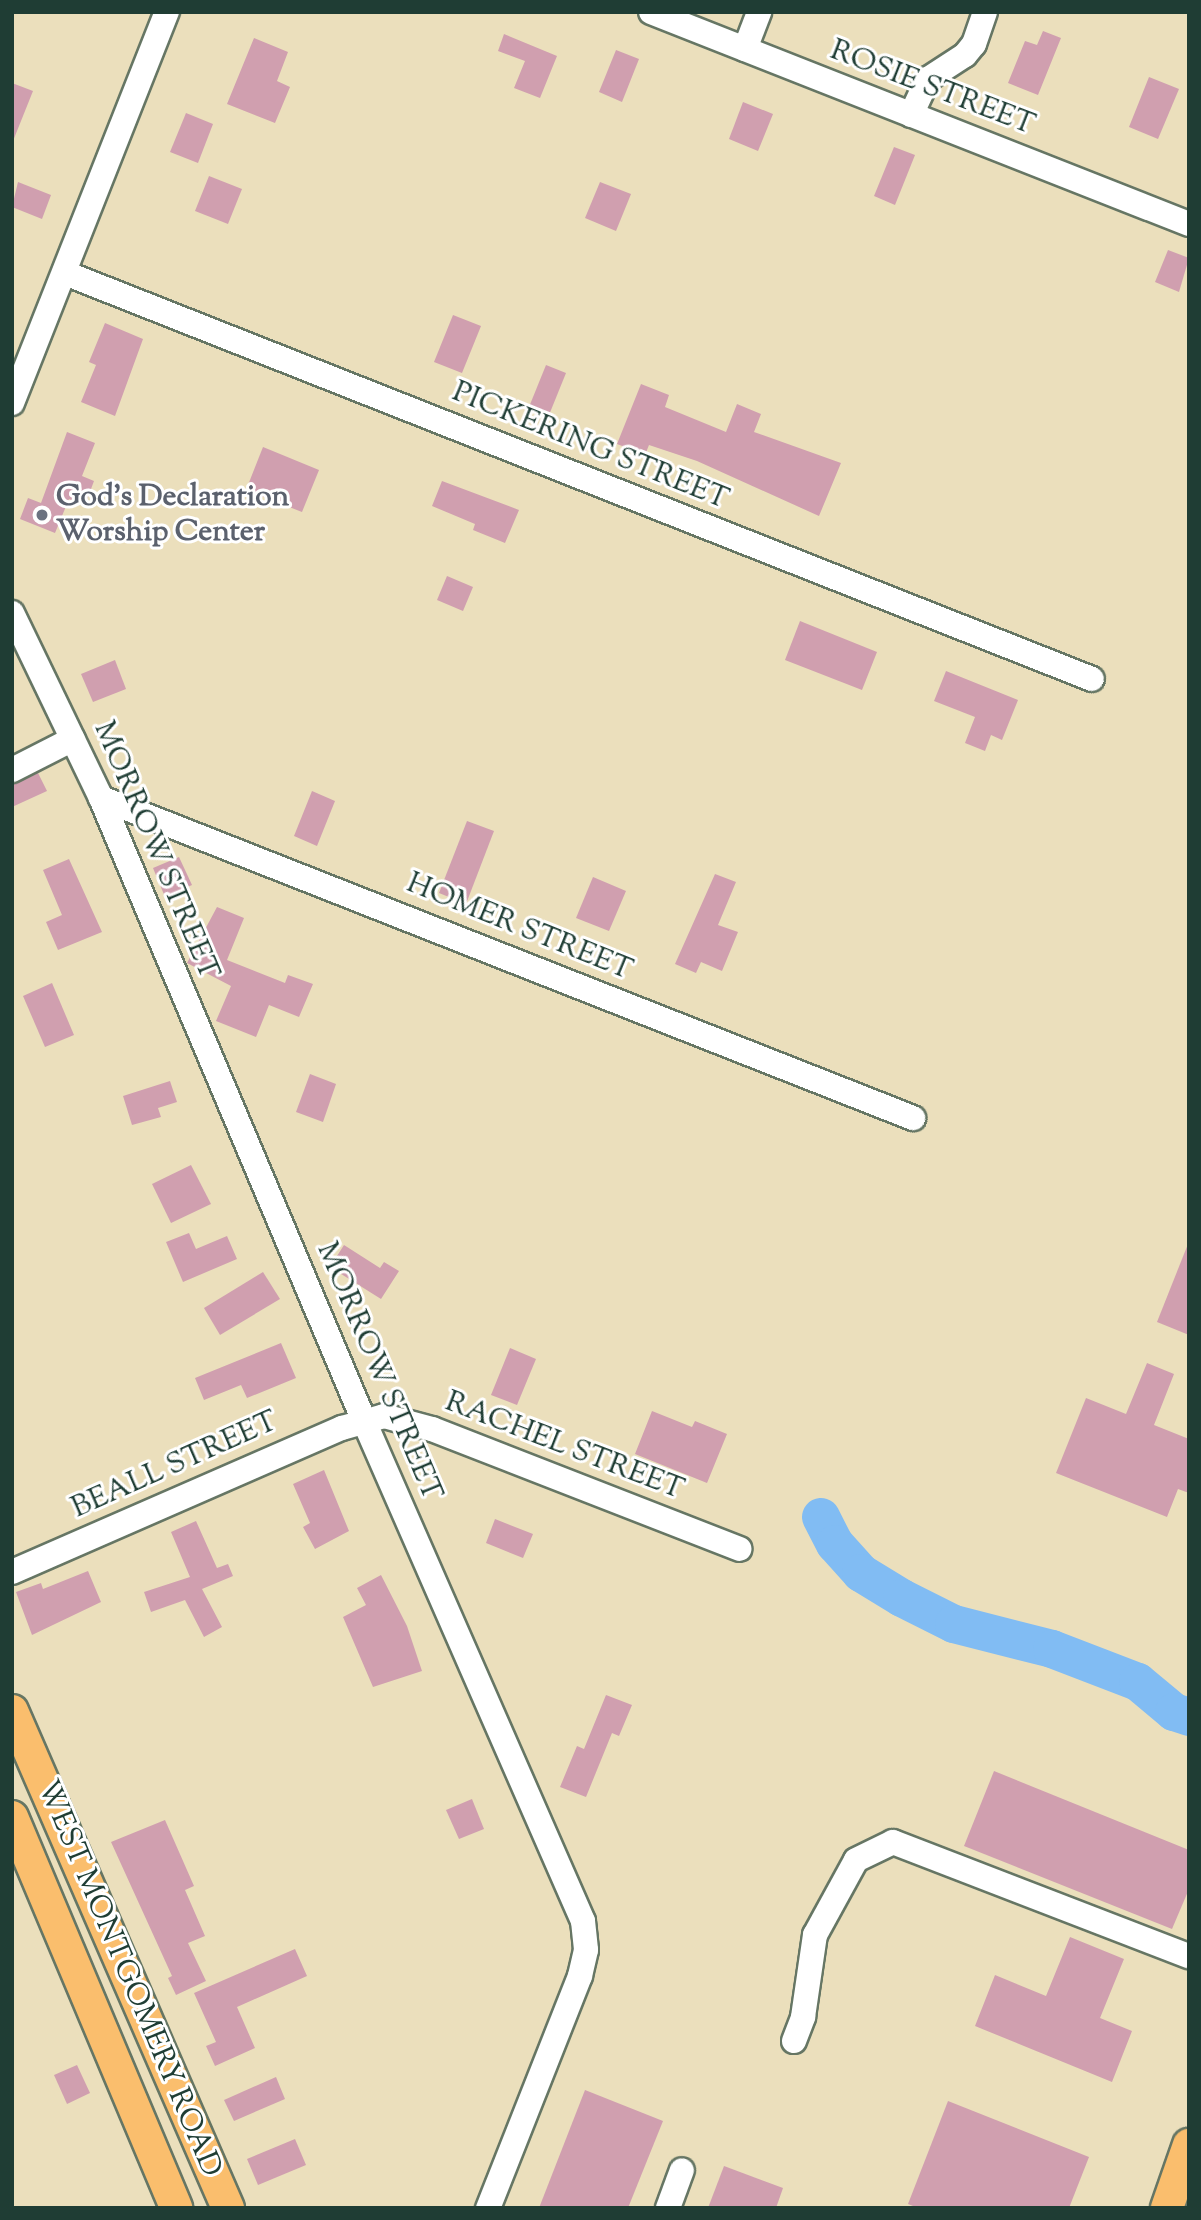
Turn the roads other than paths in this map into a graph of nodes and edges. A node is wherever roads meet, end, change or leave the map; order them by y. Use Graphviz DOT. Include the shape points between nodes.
graph roads {
  1 [pos="167,12"];
  2 [pos="652,12"];
  3 [pos="759,12"];
  4 [pos="985,12"];
  5 [pos="745,49"];
  6 [pos="911,115"];
  7 [pos="1189,224"];
  8 [pos="65,273"];
  9 [pos="12,403"];
  10 [pos="12,613"];
  11 [pos="1092,679"];
  12 [pos="73,739"];
  13 [pos="12,770"];
  14 [pos="102,798"];
  15 [pos="913,1118"];
  16 [pos="364,1421"];
  17 [pos="739,1549"];
  18 [pos="12,1572"];
  19 [pos="12,1711"];
  20 [pos="12,1817"];
  21 [pos="108,1930"];
  22 [pos="69,1947"];
  23 [pos="1189,1956"];
  24 [pos="794,2040"];
  25 [pos="1189,2145"];
  26 [pos="682,2171"];
  27 [pos="176,2208"];
  28 [pos="228,2208"];
  29 [pos="488,2208"];
  30 [pos="668,2208"];
  31 [pos="1167,2208"];
  1 -- 8 [label="street"];
  2 -- 5 [label="street, ROSIE STREET"];
  3 -- 5 [label="street"];
  4 -- 6 [label="street" via="974,44 928,79"];
  5 -- 6 [label="street, ROSIE STREET"];
  6 -- 7 [label="street, ROSIE STREET"];
  8 -- 9 [label="street"];
  8 -- 11 [label="street, PICKERING STREET"];
  10 -- 12 [label="street, MORROW STREET"];
  12 -- 13 [label="street"];
  12 -- 14 [label="street, MORROW STREET"];
  14 -- 15 [label="street, HOMER STREET"];
  14 -- 16 [label="street, MORROW STREET"];
  16 -- 17 [label="street, RACHEL STREET" via="384,1416 432,1429"];
  16 -- 18 [label="street, BEALL STREET"];
  16 -- 29 [label="street, MORROW STREET" via="583,1921 586,1950 580,1976"];
  19 -- 21 [label="main road, WEST MONTGOMERY ROAD"];
  20 -- 22 [label="main road, WEST MONTGOMERY ROAD"];
  21 -- 22 [label="main road"];
  21 -- 28 [label="main road, WEST MONTGOMERY ROAD"];
  22 -- 27 [label="main road, WEST MONTGOMERY ROAD"];
  23 -- 24 [label="street" via="893,1842 856,1860 815,1936 803,2017"];
  25 -- 31 [label="main road"];
  26 -- 30 [label="street"];
}
